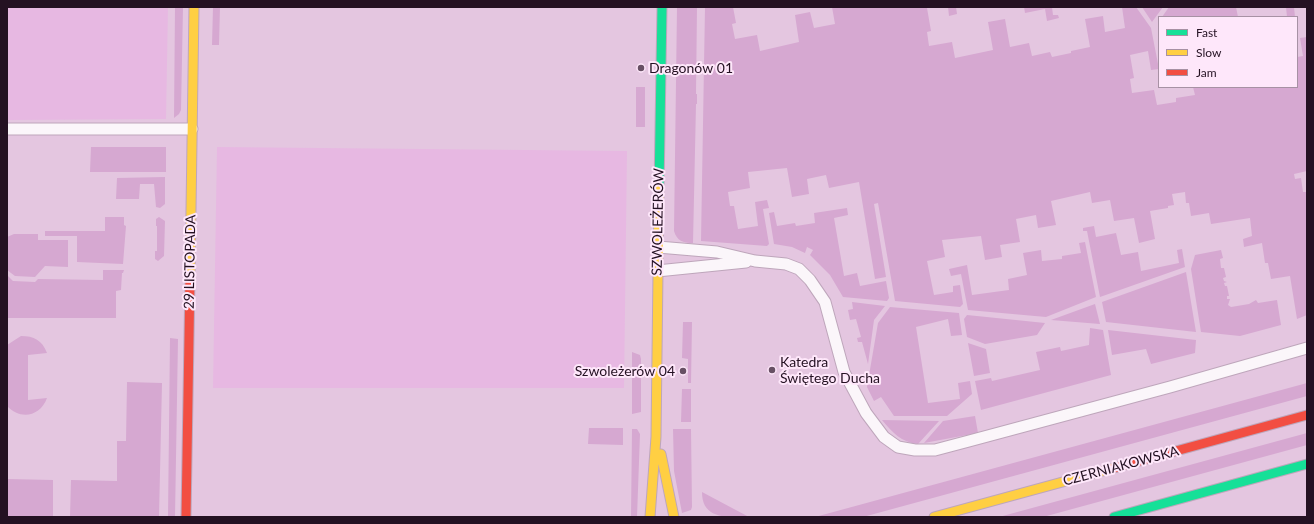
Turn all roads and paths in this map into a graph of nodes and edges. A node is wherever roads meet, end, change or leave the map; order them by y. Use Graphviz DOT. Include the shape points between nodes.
graph roads {
  1 [pos="194,7"];
  2 [pos="662,7"];
  3 [pos="7,129"];
  4 [pos="192,129"];
  5 [pos="658,247"];
  6 [pos="754,261"];
  7 [pos="657,271"];
  8 [pos="1307,348"];
  9 [pos="1307,415"];
  10 [pos="656,437"];
  11 [pos="1307,464"];
  12 [pos="186,517"];
  13 [pos="650,517"];
  14 [pos="674,517"];
  15 [pos="934,517"];
  16 [pos="1114,517"];
  1 -- 4 [label="street, 29 LISTOPADA"];
  2 -- 5 [label="street, SZWOLEŻERÓW"];
  3 -- 4 [label="lane"];
  4 -- 12 [label="street, 29 LISTOPADA"];
  5 -- 6 [label="lane" via="717,252"];
  5 -- 7 [label="street, SZWOLEŻERÓW"];
  6 -- 7 [label="lane"];
  6 -- 8 [label="lane" via="786,264 799,269 810,280 825,302 844,372 866,413 884,437 898,447 915,450 935,450"];
  7 -- 10 [label="street, SZWOLEŻERÓW"];
  9 -- 15 [label="street, CZERNIAKOWSKA"];
  10 -- 13 [label="street, SZWOLEŻERÓW"];
  10 -- 14 [label="street, SZWOLEŻERÓW"];
  11 -- 16 [label="street"];
}
